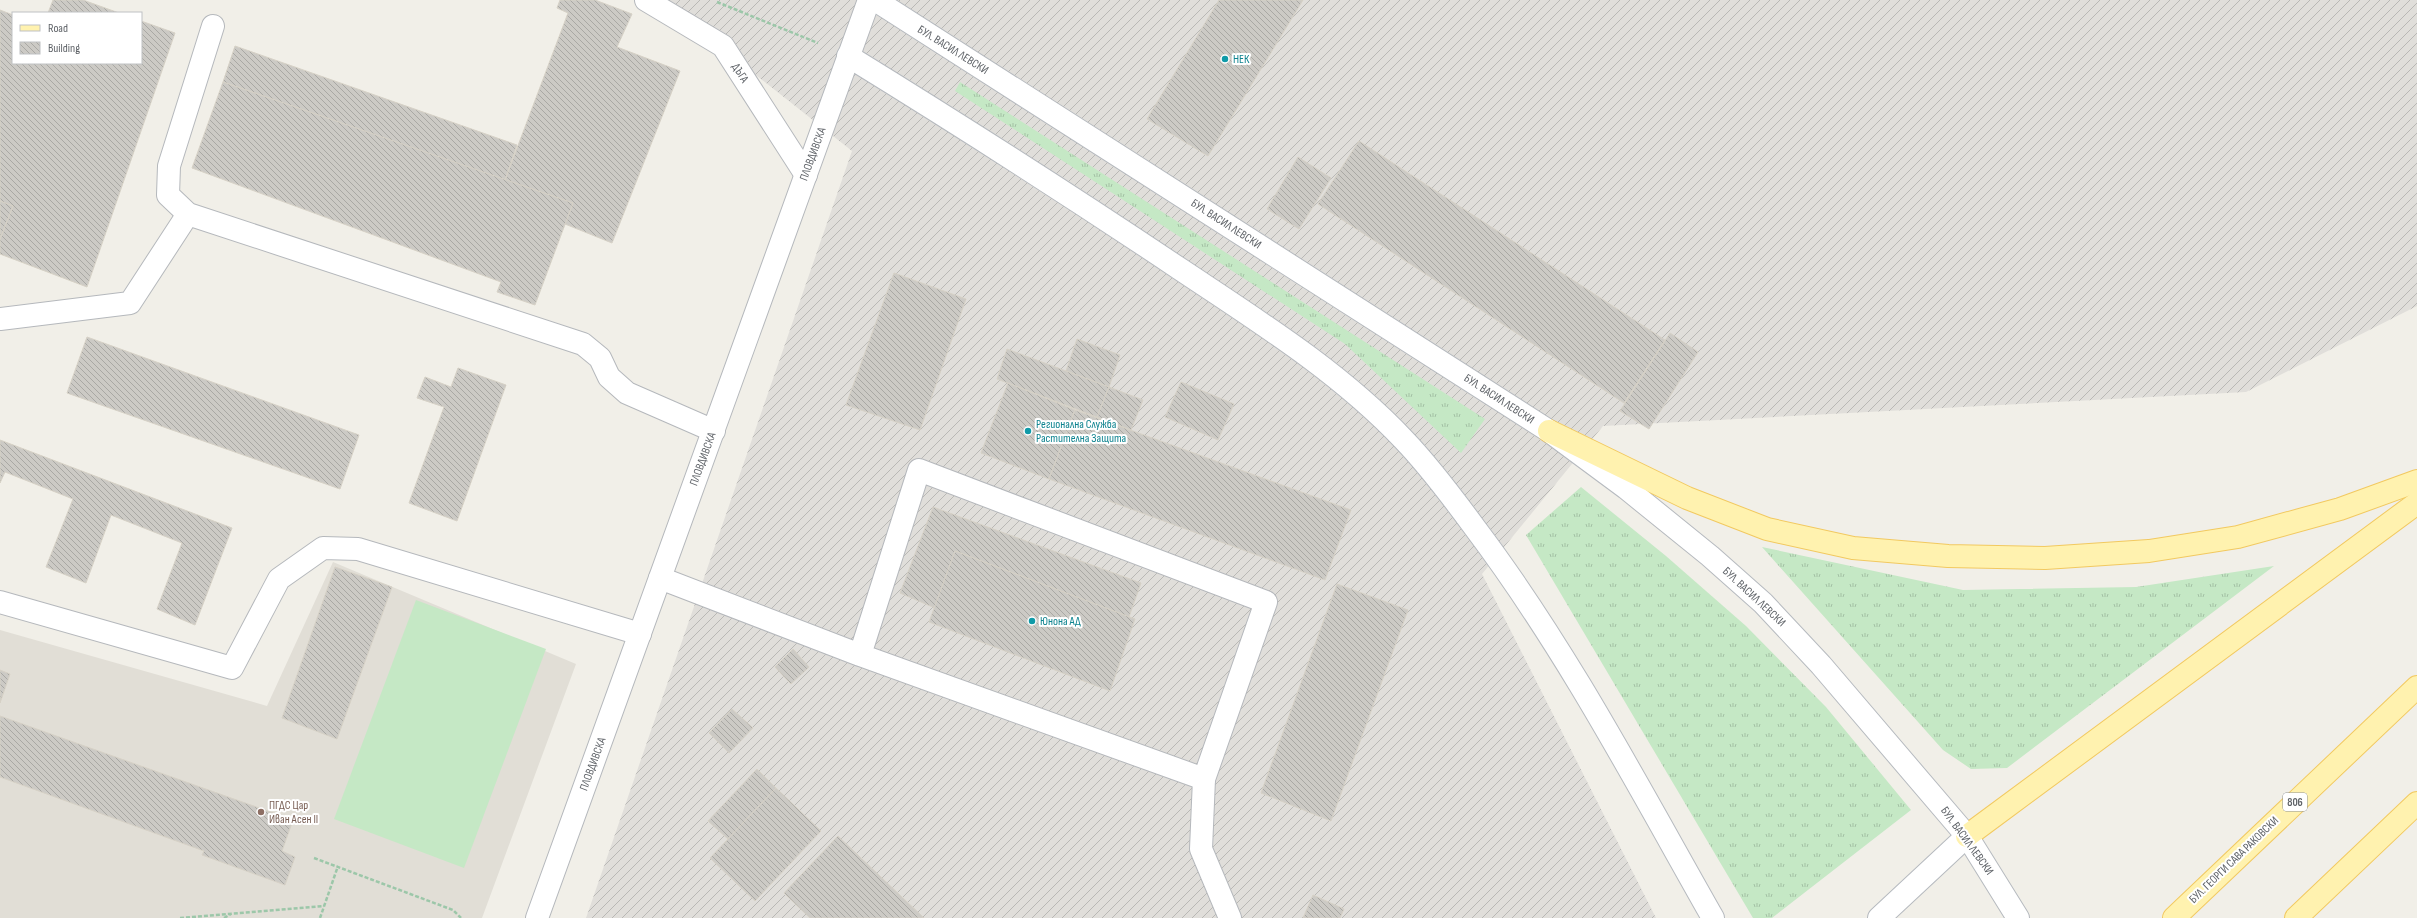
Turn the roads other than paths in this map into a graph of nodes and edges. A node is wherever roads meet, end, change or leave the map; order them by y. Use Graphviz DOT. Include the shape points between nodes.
graph roads {
  1 [pos="646,0"];
  2 [pos="869,0"];
  3 [pos="875,0"];
  4 [pos="214,26"];
  5 [pos="848,56"];
  6 [pos="806,175"];
  7 [pos="188,214"];
  8 [pos="0,319"];
  9 [pos="714,431"];
  10 [pos="1549,431"];
  11 [pos="2417,481"];
  12 [pos="2417,503"];
  13 [pos="660,578"];
  14 [pos="0,602"];
  15 [pos="640,634"];
  16 [pos="860,655"];
  17 [pos="2417,687"];
  18 [pos="1204,779"];
  19 [pos="2417,803"];
  20 [pos="1966,836"];
  21 [pos="537,918"];
  22 [pos="1230,918"];
  23 [pos="1713,918"];
  24 [pos="1879,918"];
  25 [pos="2018,918"];
  26 [pos="2174,918"];
  27 [pos="2296,918"];
  1 -- 6 [label="main road, ДЪГА" via="723,46"];
  2 -- 5 [label="main road, ПЛОВДИВСКА"];
  3 -- 10 [label="main road, БУЛ. ВАСИЛ ЛЕВСКИ"];
  4 -- 7 [label="main road" via="169,166 168,195"];
  5 -- 6 [label="main road, ПЛОВДИВСКА"];
  5 -- 23 [label="main road" via="1109,222 1280,337 1351,391 1404,440 1510,573 1555,642"];
  6 -- 9 [label="main road, ПЛОВДИВСКА"];
  7 -- 8 [label="main road" via="130,303"];
  7 -- 9 [label="main road" via="583,344 600,358 609,377 627,393"];
  9 -- 13 [label="main road, ПЛОВДИВСКА"];
  10 -- 11 [label="main road" via="1687,498 1767,529 1853,548 1948,556 2045,558 2149,551 2238,537 2340,509"];
  10 -- 20 [label="main road, БУЛ. ВАСИЛ ЛЕВСКИ" via="1626,488 1763,603 1821,665"];
  12 -- 20 [label="main road"];
  13 -- 15 [label="main road, ПЛОВДИВСКА"];
  13 -- 16 [label="main road"];
  14 -- 15 [label="main road" via="232,668 279,579 323,548 358,549"];
  15 -- 21 [label="main road, ПЛОВДИВСКА"];
  16 -- 18 [label="main road"];
  16 -- 18 [label="main road" via="919,470 1266,602"];
  17 -- 26 [label="main road, БУЛ. ГЕОРГИ САВА РАКОВСКИ / 806"];
  18 -- 22 [label="main road" via="1200,849"];
  19 -- 27 [label="main road"];
  20 -- 24 [label="main road"];
  20 -- 25 [label="main road, БУЛ. ВАСИЛ ЛЕВСКИ"];
}
